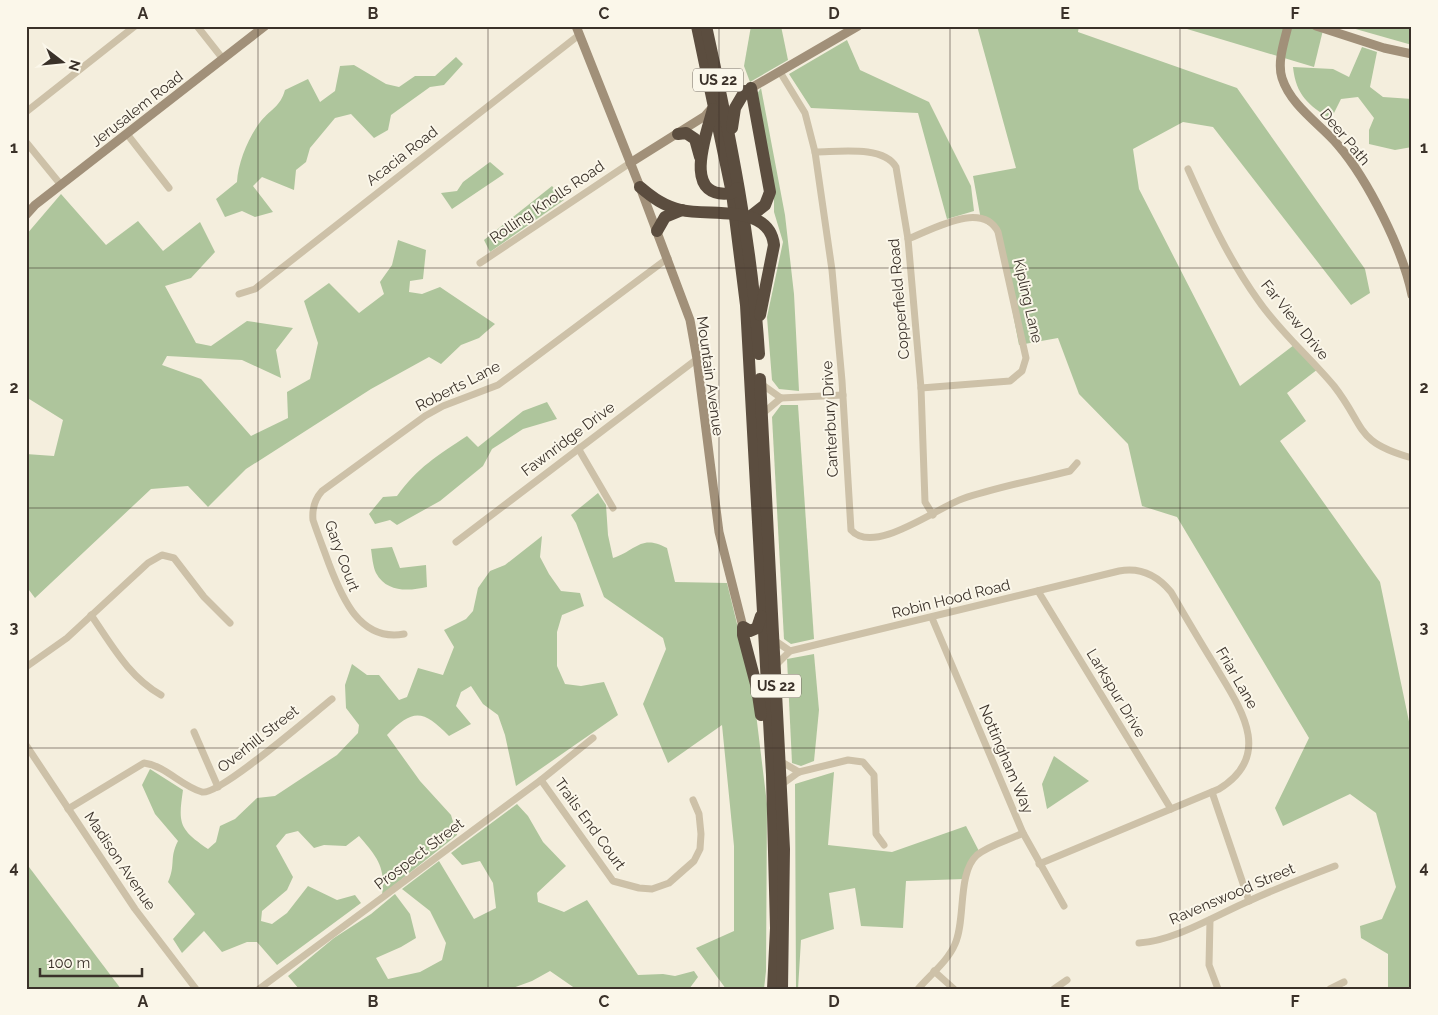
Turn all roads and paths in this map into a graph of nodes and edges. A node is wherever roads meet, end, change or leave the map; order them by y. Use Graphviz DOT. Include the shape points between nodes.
graph roads {
  1 [pos="134,26"];
  2 [pos="197,26"];
  3 [pos="266,26"];
  4 [pos="697,26"];
  5 [pos="706,26"];
  6 [pos="858,26"];
  7 [pos="1288,26"];
  8 [pos="1316,26"];
  9 [pos="578,30"];
  10 [pos="1412,54"];
  11 [pos="223,59"];
  12 [pos="780,72"];
  13 [pos="718,78"];
  14 [pos="748,89"];
  15 [pos="714,104"];
  16 [pos="26,112"];
  17 [pos="127,134"];
  18 [pos="678,134"];
  19 [pos="730,135"];
  20 [pos="26,142"];
  21 [pos="815,152"];
  22 [pos="701,159"];
  23 [pos="630,163"];
  24 [pos="1188,169"];
  25 [pos="61,185"];
  26 [pos="640,187"];
  27 [pos="735,187"];
  28 [pos="170,188"];
  29 [pos="682,210"];
  30 [pos="26,215"];
  31 [pos="744,216"];
  32 [pos="657,231"];
  33 [pos="908,239"];
  34 [pos="668,258"];
  35 [pos="480,263"];
  36 [pos="239,294"];
  37 [pos="1412,295"];
  38 [pos="757,327"];
  39 [pos="697,359"];
  40 [pos="760,383"];
  41 [pos="921,388"];
  42 [pos="843,395"];
  43 [pos="781,398"];
  44 [pos="762,414"];
  45 [pos="578,448"];
  46 [pos="1412,458"];
  47 [pos="1077,463"];
  48 [pos="314,506"];
  49 [pos="613,508"];
  50 [pos="932,515"];
  51 [pos="456,542"];
  52 [pos="1119,572"];
  53 [pos="1038,592"];
  54 [pos="763,608"];
  55 [pos="91,615"];
  56 [pos="932,618"];
  57 [pos="230,623"];
  58 [pos="743,627"];
  59 [pos="404,634"];
  60 [pos="774,640"];
  61 [pos="790,651"];
  62 [pos="26,666"];
  63 [pos="775,666"];
  64 [pos="161,695"];
  65 [pos="332,699"];
  66 [pos="194,732"];
  67 [pos="593,738"];
  68 [pos="26,746"];
  69 [pos="780,761"];
  70 [pos="799,772"];
  71 [pos="772,775"];
  72 [pos="541,780"];
  73 [pos="781,785"];
  74 [pos="218,787"];
  75 [pos="1212,792"];
  76 [pos="694,800"];
  77 [pos="68,809"];
  78 [pos="1171,809"];
  79 [pos="1023,833"];
  80 [pos="884,845"];
  81 [pos="1039,864"];
  82 [pos="1335,866"];
  83 [pos="1249,901"];
  84 [pos="1064,906"];
  85 [pos="1210,920"];
  86 [pos="1139,943"];
  87 [pos="934,971"];
  88 [pos="1067,980"];
  89 [pos="1344,982"];
  90 [pos="196,989"];
  91 [pos="259,989"];
  92 [pos="773,989"];
  93 [pos="782,989"];
  94 [pos="918,989"];
  95 [pos="954,989"];
  96 [pos="1054,989"];
  97 [pos="1218,989"];
  98 [pos="1330,989"];
  1 -- 16 [label="street"];
  2 -- 11 [label="street"];
  3 -- 11 [label="street, Jerusalem Road"];
  4 -- 15 [label="highway, US 22"];
  5 -- 13 [label="highway, US 22"];
  6 -- 12 [label="street"];
  7 -- 37 [label="street, Deer Path" via="1280,69 1283,80 1294,100 1339,146 1362,178 1404,265"];
  8 -- 10 [label="street"];
  9 -- 23 [label="street, Mountain Avenue"];
  9 -- 36 [label="street, Acacia Road" via="255,289"];
  11 -- 17 [label="street, Jerusalem Road"];
  12 -- 14 [label="street"];
  12 -- 21 [label="street, Canterbury Drive" via="805,113"];
  13 -- 14 [label="highway" via="731,90"];
  13 -- 19 [label="highway, US 22"];
  14 -- 19 [label="highway" via="736,108"];
  14 -- 31 [label="highway" via="770,192 765,205"];
  15 -- 18 [label="street" via="705,116"];
  15 -- 22 [label="highway"];
  15 -- 27 [label="highway, US 22"];
  17 -- 25 [label="street, Jerusalem Road"];
  17 -- 28 [label="street"];
  18 -- 22 [label="highway" via="686,133 695,139"];
  18 -- 23 [label="street"];
  19 -- 27 [label="highway, US 22"];
  20 -- 25 [label="street"];
  21 -- 33 [label="street, Copperfield Road" via="874,152 889,158 897,172"];
  21 -- 42 [label="street, Canterbury Drive" via="832,270"];
  22 -- 27 [label="highway" via="700,176 708,187 722,193"];
  23 -- 26 [label="street, Mountain Avenue"];
  23 -- 35 [label="street, Rolling Knolls Road"];
  24 -- 46 [label="street, Far View Drive" via="1217,236 1258,301 1334,386 1369,439 1386,450"];
  25 -- 30 [label="street, Jerusalem Road"];
  26 -- 29 [label="highway" via="654,199"];
  26 -- 32 [label="street, Mountain Avenue"];
  27 -- 31 [label="highway, US 22"];
  29 -- 31 [label="highway"];
  29 -- 32 [label="highway" via="665,217"];
  31 -- 38 [label="highway, US 22"];
  31 -- 38 [label="highway" via="760,220 768,228 774,245"];
  31 -- 54 [label="highway, US 22"];
  32 -- 34 [label="street, Mountain Avenue"];
  33 -- 41 [label="street, Copperfield Road"];
  33 -- 41 [label="street, Kipling Lane" via="968,217 979,216 992,223 998,232 1026,358 1022,371 1010,381"];
  34 -- 39 [label="street, Mountain Avenue" via="690,320"];
  34 -- 48 [label="street, Roberts Lane" via="498,384 425,416 322,491"];
  38 -- 40 [label="highway, US 22"];
  39 -- 45 [label="street, Fawnridge Drive"];
  39 -- 58 [label="street, Mountain Avenue" via="719,532"];
  40 -- 43 [label="street"];
  40 -- 44 [label="highway, US 22"];
  41 -- 50 [label="street, Copperfield Road" via="925,502"];
  42 -- 43 [label="street"];
  42 -- 50 [label="street, Canterbury Drive" via="850,530 859,537 872,537 907,527"];
  43 -- 44 [label="street"];
  44 -- 60 [label="highway, US 22"];
  45 -- 49 [label="street"];
  45 -- 51 [label="street, Fawnridge Drive"];
  47 -- 50 [label="street, Canterbury Drive" via="1070,471 961,499"];
  48 -- 59 [label="street, Gary Court" via="316,528 349,610 379,632 396,636"];
  52 -- 53 [label="street, Robin Hood Road"];
  52 -- 75 [label="street, Friar Lane" via="1138,570 1153,575 1164,584 1244,717 1249,740 1244,763 1229,782"];
  53 -- 56 [label="street, Robin Hood Road"];
  53 -- 78 [label="street, Larkspur Drive"];
  54 -- 58 [label="highway" via="757,628 750,631"];
  54 -- 71 [label="highway, US 22"];
  55 -- 57 [label="street" via="148,563 168,555 179,562 204,597"];
  55 -- 62 [label="street" via="67,638"];
  55 -- 64 [label="street" via="129,670 145,686"];
  56 -- 61 [label="street, Robin Hood Road"];
  56 -- 79 [label="street, Nottingham Way"];
  58 -- 71 [label="highway"];
  60 -- 61 [label="street"];
  60 -- 63 [label="highway, US 22"];
  61 -- 63 [label="street"];
  63 -- 69 [label="highway, US 22"];
  65 -- 74 [label="street, Overhill Street"];
  66 -- 74 [label="street"];
  67 -- 72 [label="street, Prospect Street"];
  68 -- 77 [label="street, Madison Avenue"];
  69 -- 70 [label="street"];
  69 -- 73 [label="highway, US 22"];
  70 -- 73 [label="street"];
  70 -- 80 [label="street" via="848,760 857,760 868,766 876,782 876,834"];
  71 -- 92 [label="highway, US 22" via="776,928"];
  72 -- 76 [label="street, Trails End Court" via="613,881 639,888 669,883 694,861 700,849 701,834"];
  72 -- 91 [label="street, Prospect Street"];
  73 -- 93 [label="highway, US 22"];
  74 -- 77 [label="street, Overhill Street" via="204,792 154,764 144,763"];
  75 -- 78 [label="street, Friar Lane"];
  75 -- 83 [label="street"];
  77 -- 90 [label="street, Madison Avenue" via="135,910"];
  78 -- 81 [label="street, Friar Lane"];
  79 -- 81 [label="street, Nottingham Way"];
  79 -- 87 [label="street" via="974,858 967,874 956,944"];
  81 -- 84 [label="street, Nottingham Way"];
  82 -- 83 [label="street, Ravenswood Street"];
  83 -- 85 [label="street, Ravenswood Street"];
  85 -- 86 [label="street, Ravenswood Street" via="1158,940"];
  85 -- 97 [label="street" via="1209,965"];
  87 -- 94 [label="street"];
  87 -- 95 [label="street"];
  88 -- 96 [label="street"];
  89 -- 98 [label="street"];
}
